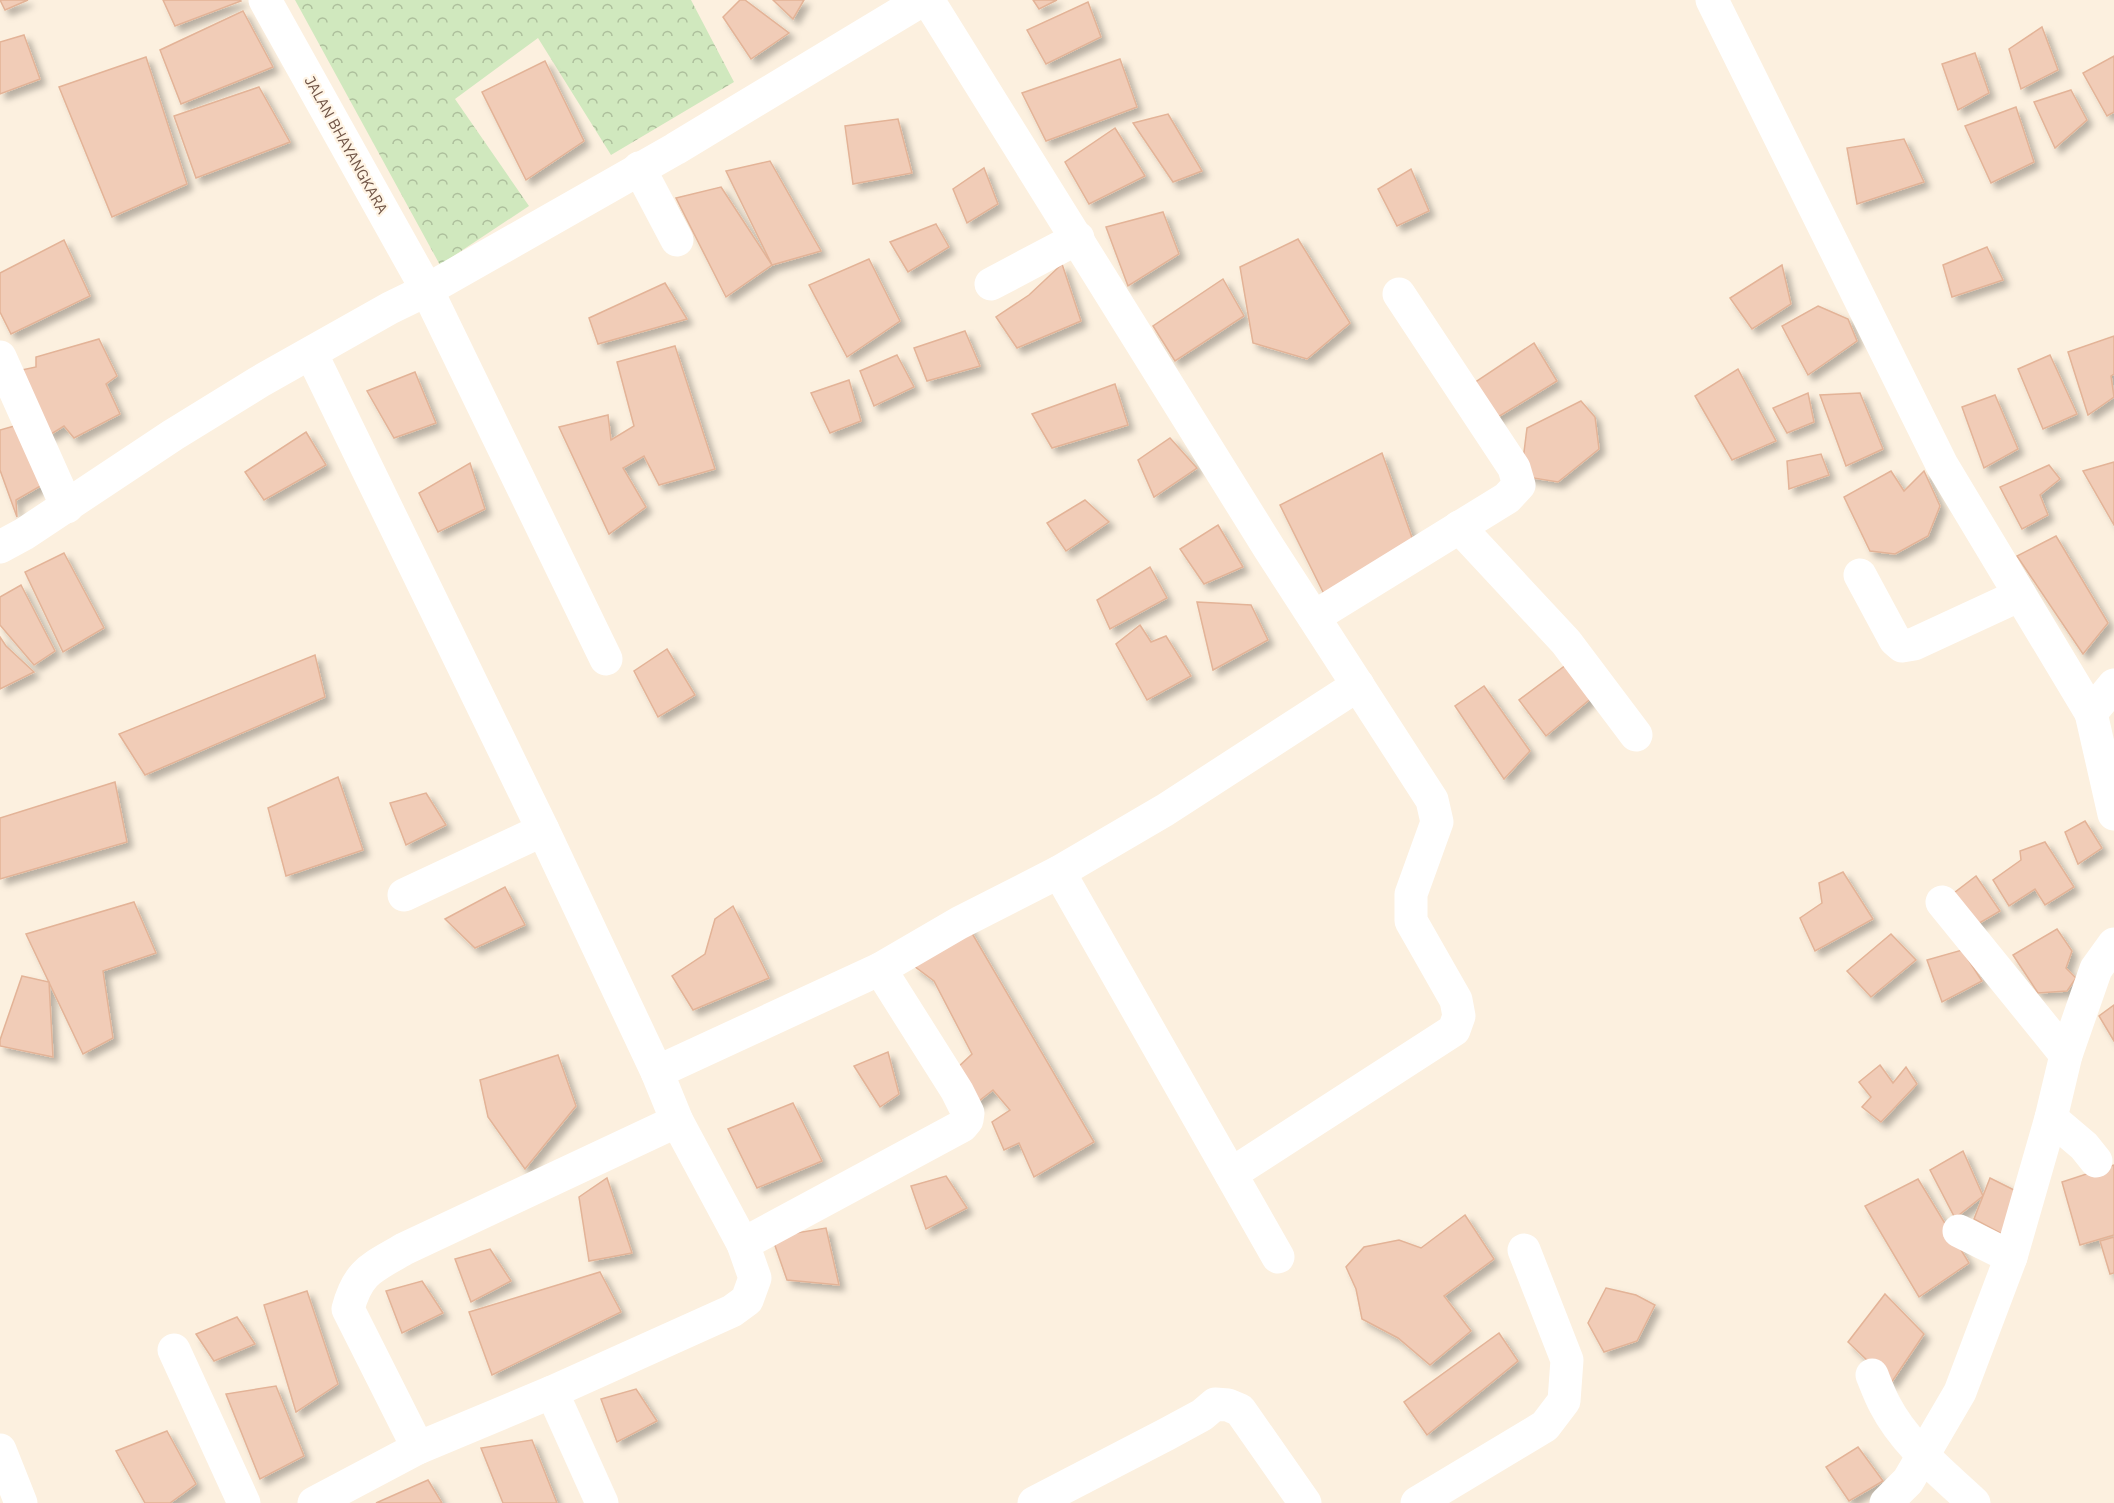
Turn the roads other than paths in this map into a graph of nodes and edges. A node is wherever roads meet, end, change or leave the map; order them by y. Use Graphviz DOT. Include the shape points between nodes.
graph roads {
  1 [pos="266,0"];
  2 [pos="922,0"];
  3 [pos="928,0"];
  4 [pos="1712,0"];
  5 [pos="639,168"];
  6 [pos="1078,238"];
  7 [pos="677,240"];
  8 [pos="991,284"];
  9 [pos="428,290"];
  10 [pos="1399,294"];
  11 [pos="311,353"];
  12 [pos="0,357"];
  13 [pos="67,507"];
  14 [pos="1459,527"];
  15 [pos="0,547"];
  16 [pos="1860,575"];
  17 [pos="2020,595"];
  18 [pos="1314,617"];
  19 [pos="606,659"];
  20 [pos="1358,685"];
  21 [pos="2114,685"];
  22 [pos="2091,713"];
  23 [pos="1636,735"];
  24 [pos="2114,814"];
  25 [pos="543,830"];
  26 [pos="1059,872"];
  27 [pos="404,895"];
  28 [pos="1942,902"];
  29 [pos="2114,944"];
  30 [pos="880,969"];
  31 [pos="2066,1055"];
  32 [pos="657,1072"];
  33 [pos="2051,1118"];
  34 [pos="677,1121"];
  35 [pos="2096,1161"];
  36 [pos="1231,1174"];
  37 [pos="1959,1231"];
  38 [pos="743,1244"];
  39 [pos="1524,1250"];
  40 [pos="1278,1257"];
  41 [pos="2011,1257"];
  42 [pos="174,1350"];
  43 [pos="1872,1375"];
  44 [pos="552,1392"];
  45 [pos="417,1449"];
  46 [pos="0,1450"];
  47 [pos="1924,1455"];
  48 [pos="21,1503"];
  49 [pos="244,1503"];
  50 [pos="314,1503"];
  51 [pos="602,1503"];
  52 [pos="1034,1503"];
  53 [pos="1305,1503"];
  54 [pos="1417,1503"];
  55 [pos="1886,1503"];
  56 [pos="1974,1503"];
  1 -- 9 [label="street, JALAN BHAYANGKARA"];
  2 -- 5 [label="street"];
  3 -- 6 [label="street"];
  4 -- 17 [label="street" via="1942,465"];
  5 -- 7 [label="street"];
  5 -- 9 [label="street"];
  6 -- 8 [label="street"];
  6 -- 18 [label="street"];
  9 -- 11 [label="street"];
  9 -- 19 [label="street, JALAN BHAYANGKARA"];
  10 -- 14 [label="street" via="1514,468 1519,485 1507,498"];
  11 -- 13 [label="street" via="173,435"];
  11 -- 25 [label="street"];
  12 -- 13 [label="street"];
  13 -- 15 [label="street"];
  14 -- 18 [label="street"];
  14 -- 23 [label="street" via="1566,642"];
  16 -- 17 [label="street" via="1902,646"];
  17 -- 22 [label="street"];
  18 -- 20 [label="street"];
  20 -- 26 [label="street" via="1165,810"];
  20 -- 36 [label="street" via="1432,800 1437,822 1411,894 1411,921 1456,1000 1459,1016 1454,1030"];
  21 -- 22 [label="street"];
  22 -- 24 [label="street"];
  25 -- 27 [label="street"];
  25 -- 32 [label="street"];
  26 -- 30 [label="street"];
  26 -- 36 [label="street"];
  28 -- 31 [label="street"];
  29 -- 31 [label="street" via="2096,969"];
  30 -- 32 [label="street"];
  30 -- 38 [label="street" via="957,1091 968,1113 967,1120"];
  31 -- 33 [label="street"];
  32 -- 34 [label="street"];
  33 -- 35 [label="street"];
  33 -- 41 [label="street"];
  34 -- 38 [label="street"];
  34 -- 45 [label="street" via="404,1249 366,1271 353,1288 348,1309"];
  36 -- 40 [label="street"];
  37 -- 41 [label="street"];
  38 -- 44 [label="street" via="755,1278 747,1300 732,1311"];
  39 -- 54 [label="street" via="1567,1360 1564,1401 1545,1426"];
  41 -- 47 [label="street" via="1960,1392"];
  42 -- 49 [label="street"];
  43 -- 47 [label="street" via="1886,1407"];
  44 -- 45 [label="street"];
  44 -- 51 [label="street"];
  45 -- 50 [label="street"];
  46 -- 48 [label="street"];
  47 -- 55 [label="street"];
  47 -- 56 [label="street"];
  52 -- 53 [label="street" via="1202,1415 1215,1404 1240,1410"];
}
